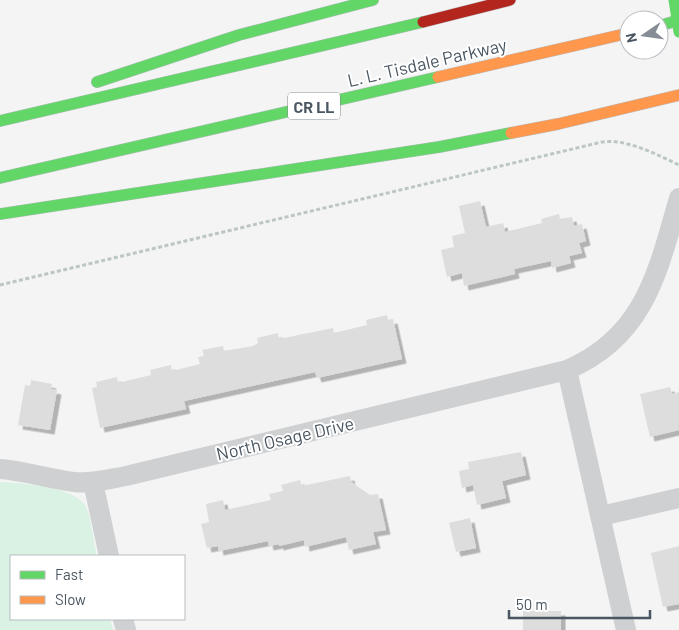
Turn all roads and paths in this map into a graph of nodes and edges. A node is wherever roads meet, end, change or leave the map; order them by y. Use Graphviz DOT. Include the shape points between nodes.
graph roads {
  1 [pos="373,0"];
  2 [pos="510,0"];
  3 [pos="674,0"];
  4 [pos="679,32"];
  5 [pos="619,35"];
  6 [pos="83,86"];
  7 [pos="679,95"];
  8 [pos="46,98"];
  9 [pos="0,113"];
  10 [pos="0,121"];
  11 [pos="679,164"];
  12 [pos="0,178"];
  13 [pos="679,198"];
  14 [pos="0,214"];
  15 [pos="0,285"];
  16 [pos="567,370"];
  17 [pos="0,469"];
  18 [pos="93,482"];
  19 [pos="679,498"];
  20 [pos="601,516"];
  21 [pos="109,555"];
  22 [pos="626,630"];
  1 -- 6 [label="main road" via="239,35"];
  2 -- 10 [label="main road"];
  3 -- 4 [label="main road, bridge"];
  5 -- 12 [label="main road, L. L. Tisdale Parkway / CR LL"];
  7 -- 14 [label="main road" via="558,124 440,147"];
  8 -- 9 [label="main road"];
  11 -- 15 [label="path" via="622,143 602,142"];
  13 -- 16 [label="street, North Osage Drive" via="658,272 635,317 599,353"];
  16 -- 18 [label="street, North Osage Drive"];
  16 -- 20 [label="street"];
  17 -- 18 [label="street, North Osage Drive"];
  18 -- 21 [label="street"];
  19 -- 20 [label="street"];
  20 -- 22 [label="street"];
}
